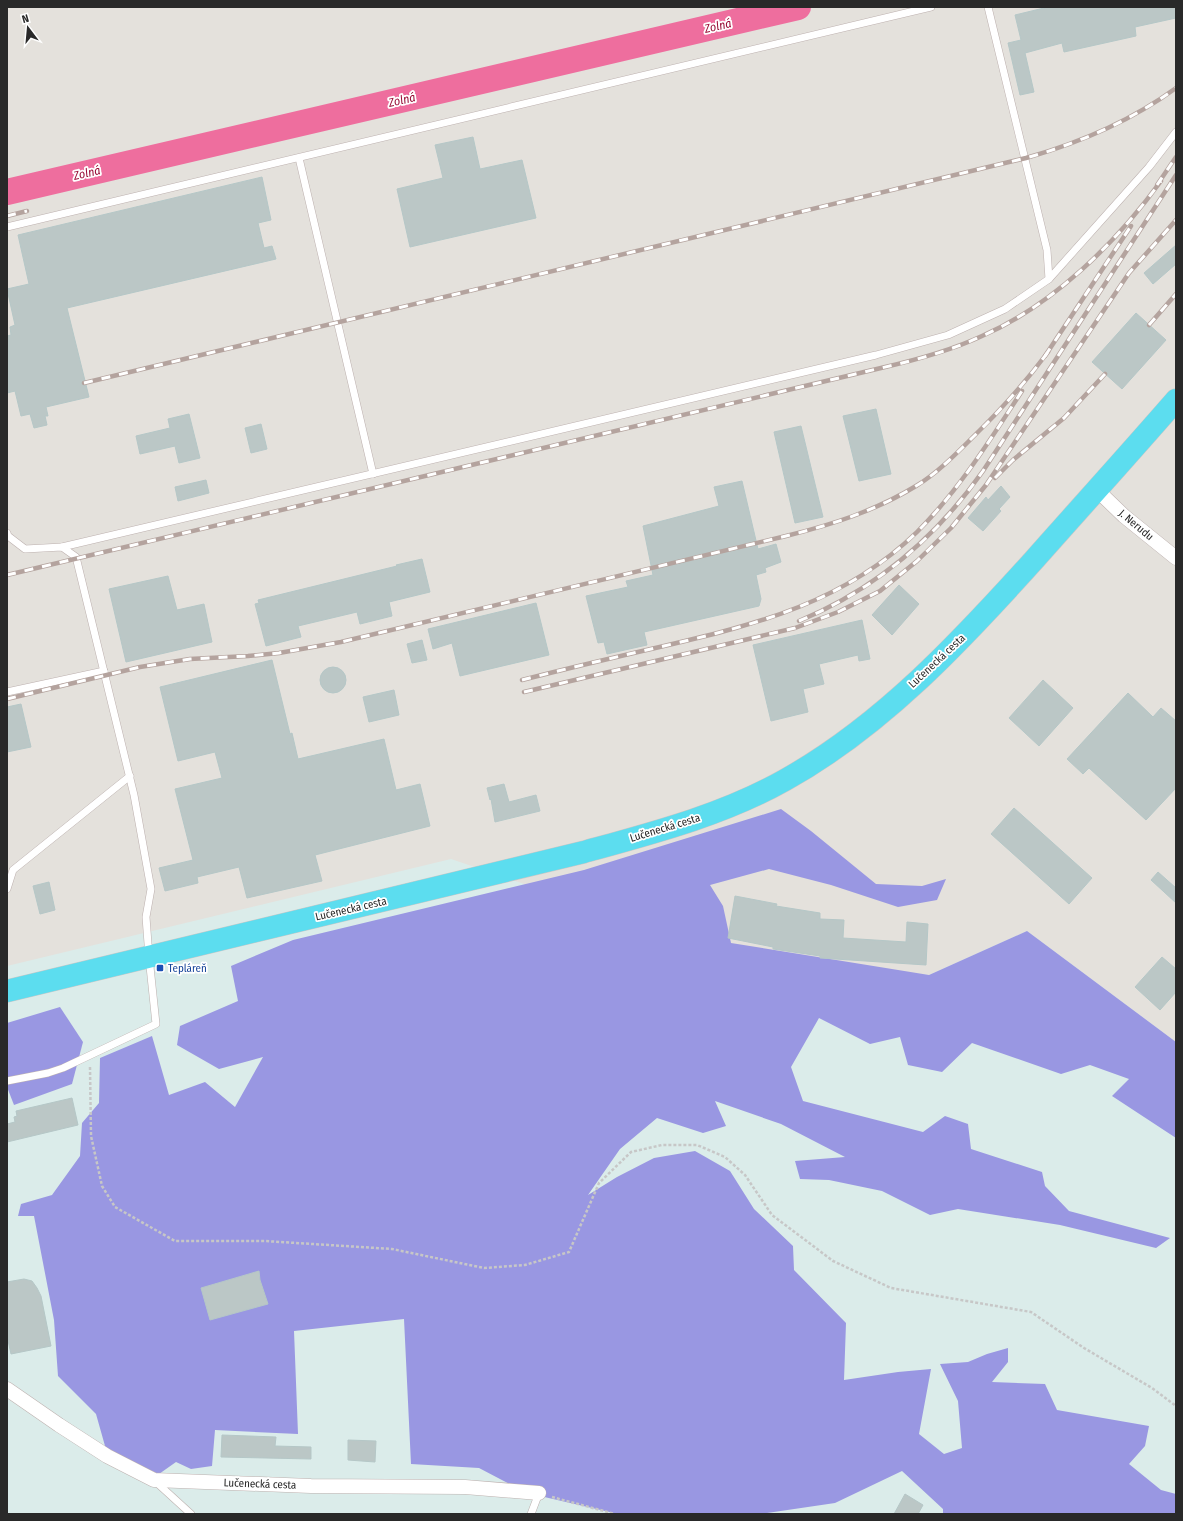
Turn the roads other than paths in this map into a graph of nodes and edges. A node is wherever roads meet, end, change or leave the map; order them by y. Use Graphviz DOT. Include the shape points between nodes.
graph roads {
  1 [pos="931,7"];
  2 [pos="988,7"];
  3 [pos="1176,132"];
  4 [pos="299,158"];
  5 [pos="7,227"];
  6 [pos="1049,279"];
  7 [pos="1176,400"];
  8 [pos="373,474"];
  9 [pos="1097,490"];
  10 [pos="7,533"];
  11 [pos="62,547"];
  12 [pos="1176,558"];
  13 [pos="104,671"];
  14 [pos="7,692"];
  15 [pos="130,776"];
  16 [pos="7,889"];
  17 [pos="149,957"];
  18 [pos="7,991"];
  19 [pos="7,1081"];
  20 [pos="7,1389"];
  21 [pos="154,1480"];
  22 [pos="538,1493"];
  23 [pos="191,1514"];
  24 [pos="531,1514"];
  1 -- 4 [label="lane"];
  2 -- 6 [label="lane" via="1047,250"];
  3 -- 6 [label="lane" via="1150,167"];
  4 -- 5 [label="lane"];
  4 -- 8 [label="lane"];
  6 -- 8 [label="lane" via="1005,309 948,335 876,355"];
  7 -- 9 [label="main road, Lučenecká cesta"];
  8 -- 11 [label="lane"];
  9 -- 12 [label="street, J. Nerudu" via="1124,516"];
  9 -- 17 [label="main road, Lučenecká cesta" via="968,632 923,676 837,748 754,796 670,828 577,854"];
  10 -- 11 [label="lane" via="25,549"];
  11 -- 13 [label="lane" via="76,557"];
  13 -- 14 [label="lane"];
  13 -- 15 [label="lane"];
  15 -- 16 [label="lane" via="13,870"];
  15 -- 17 [label="lane" via="151,889 146,918"];
  17 -- 18 [label="main road, Lučenecká cesta"];
  17 -- 19 [label="lane" via="156,1024 62,1068"];
  20 -- 21 [label="street, Lučenecká cesta" via="107,1456"];
  21 -- 22 [label="street, Lučenecká cesta" via="465,1488"];
  21 -- 23 [label="lane"];
  22 -- 24 [label="lane"];
}
